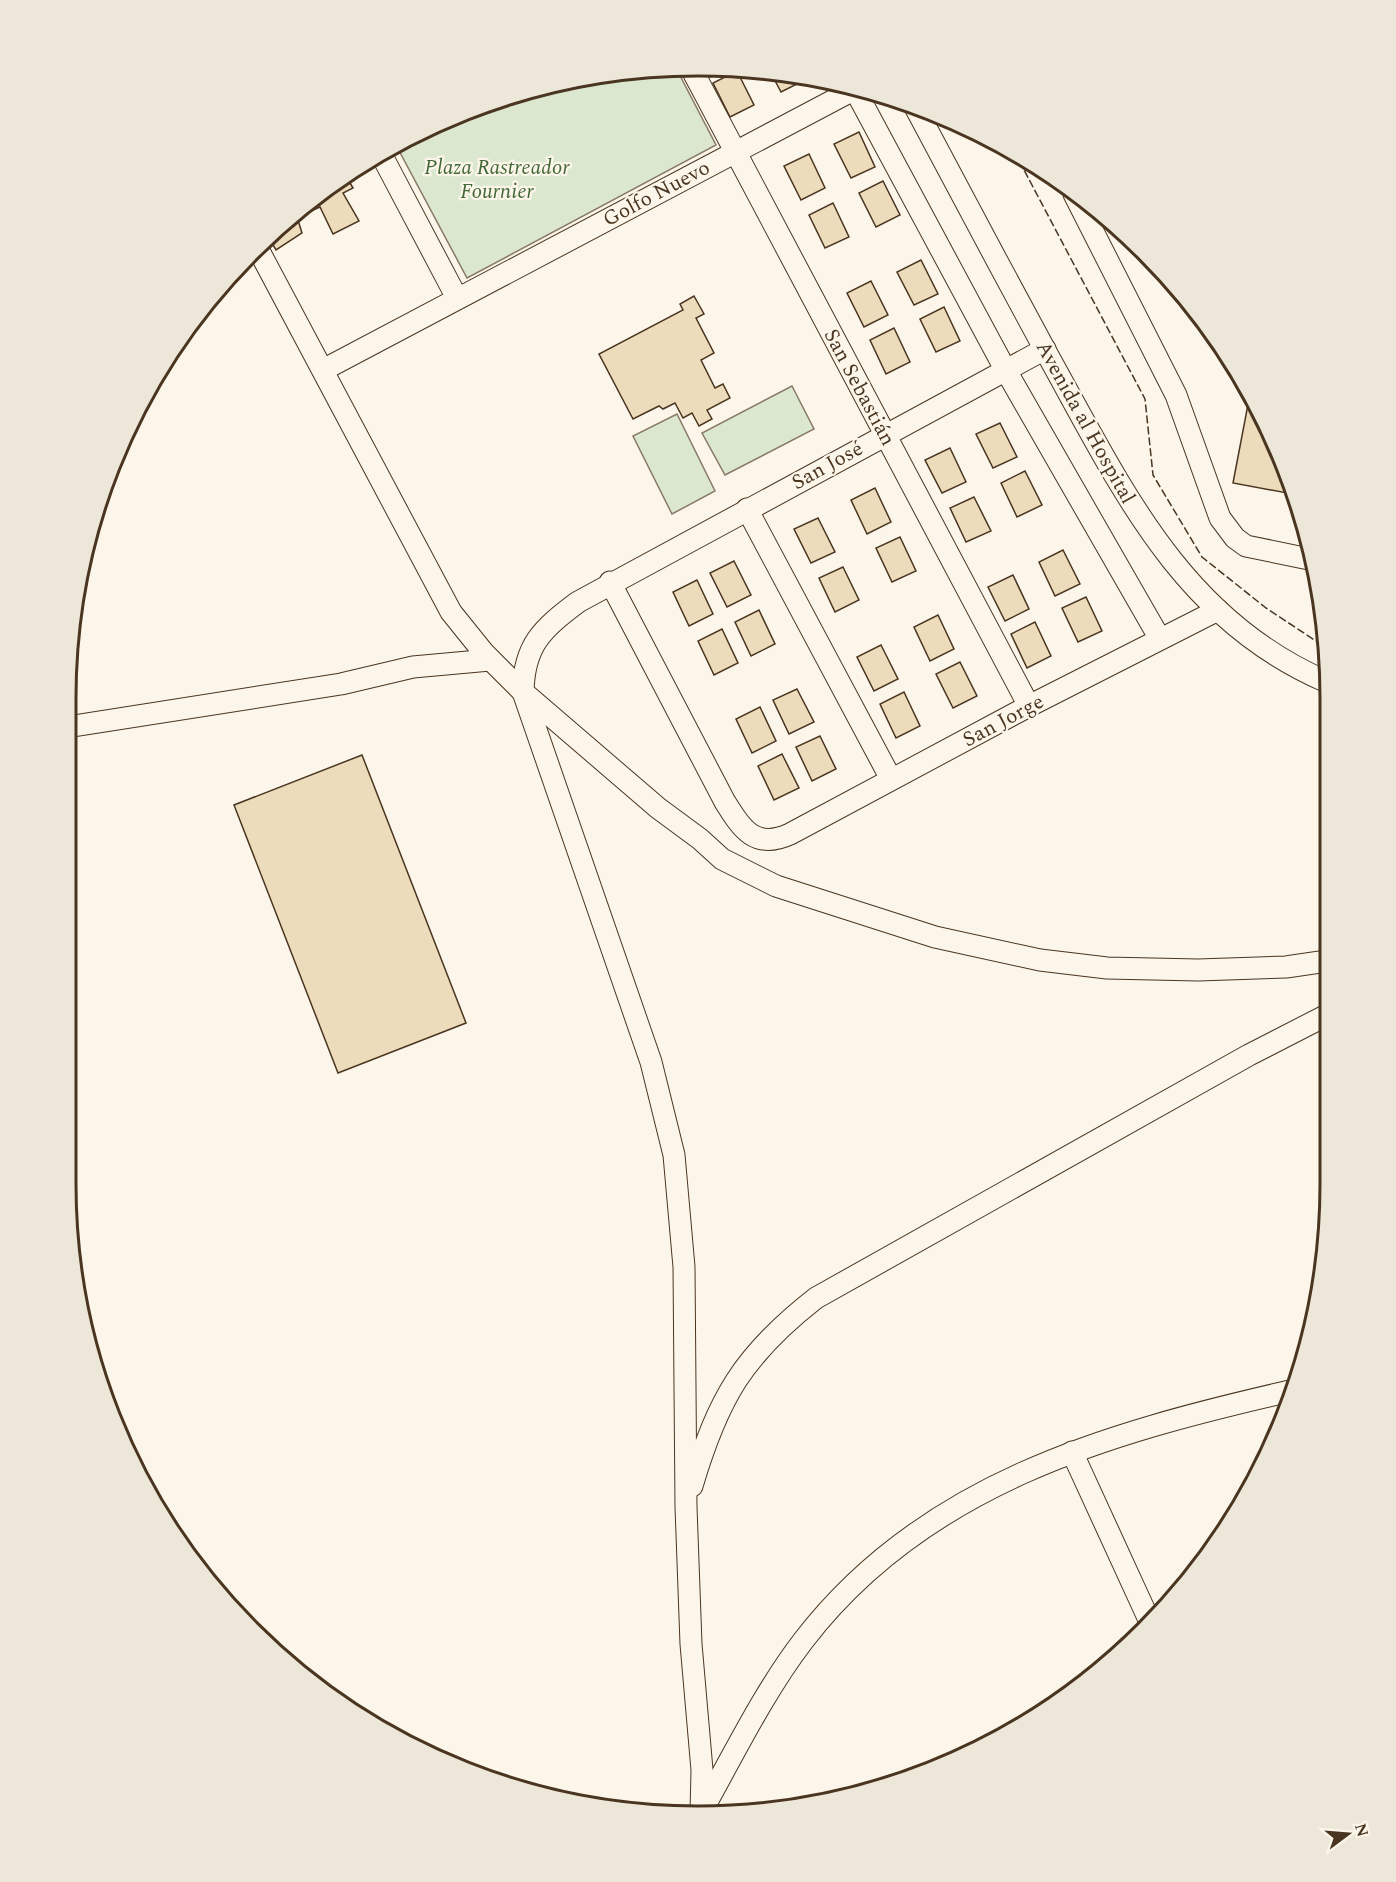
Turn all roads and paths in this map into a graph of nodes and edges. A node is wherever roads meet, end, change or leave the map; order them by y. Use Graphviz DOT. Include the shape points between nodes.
graph roads {
  1 [pos="694,76"];
  2 [pos="844,94"];
  3 [pos="859,98"];
  4 [pos="921,118"];
  5 [pos="736,151"];
  6 [pos="385,161"];
  7 [pos="1082,210"];
  8 [pos="262,256"];
  9 [pos="457,298"];
  10 [pos="1045,349"];
  11 [pos="1005,369"];
  12 [pos="323,370"];
  13 [pos="885,434"];
  14 [pos="747,509"];
  15 [pos="1303,558"];
  16 [pos="610,582"];
  17 [pos="1218,610"];
  18 [pos="1160,639"];
  19 [pos="490,660"];
  20 [pos="1319,678"];
  21 [pos="523,692"];
  22 [pos="1029,706"];
  23 [pos="76,727"];
  24 [pos="891,779"];
  25 [pos="1320,962"];
  26 [pos="1320,1019"];
  27 [pos="1283,1394"];
  28 [pos="1072,1452"];
  29 [pos="686,1507"];
  30 [pos="1146,1614"];
  31 [pos="701,1806"];
  32 [pos="705,1806"];
  1 -- 5 [label="street, San Sebastián"];
  2 -- 5 [label="street, Golfo Nuevo"];
  3 -- 11 [label="street"];
  4 -- 10 [label="street, Avenida al Hospital"];
  5 -- 9 [label="street, Golfo Nuevo"];
  5 -- 13 [label="street, San Sebastián"];
  6 -- 9 [label="street"];
  7 -- 15 [label="street" via="1176,395 1220,518 1246,546"];
  8 -- 12 [label="street"];
  9 -- 12 [label="street, Golfo Nuevo"];
  10 -- 11 [label="street, San José"];
  10 -- 17 [label="street, Avenida al Hospital" via="1146,528 1175,566"];
  11 -- 13 [label="street, San José"];
  11 -- 18 [label="street"];
  12 -- 19 [label="street" via="451,612"];
  13 -- 14 [label="street, San José"];
  13 -- 22 [label="street, San Sebastián"];
  14 -- 16 [label="street, San José"];
  14 -- 24 [label="street"];
  16 -- 21 [label="street, San José" via="545,630 524,668"];
  16 -- 24 [label="street, San Jorge" via="746,832 763,840 779,839"];
  17 -- 18 [label="street, San Jorge"];
  17 -- 20 [label="street, Avenida al Hospital" via="1271,651"];
  18 -- 22 [label="street, San Jorge"];
  19 -- 21 [label="street"];
  19 -- 23 [label="street" via="413,667 341,684"];
  21 -- 25 [label="street" via="722,860 776,886 935,937 1040,960 1107,968 1198,970"];
  21 -- 29 [label="street" via="651,1062 674,1155 684,1267"];
  22 -- 24 [label="street, San Jorge"];
  26 -- 29 [label="street" via="816,1298 782,1324 750,1357 727,1394 702,1454"];
  27 -- 28 [label="street" via="1164,1422"];
  28 -- 30 [label="street"];
  28 -- 32 [label="street" via="957,1505 873,1564 811,1631 779,1674"];
  29 -- 31 [label="street"];
}
